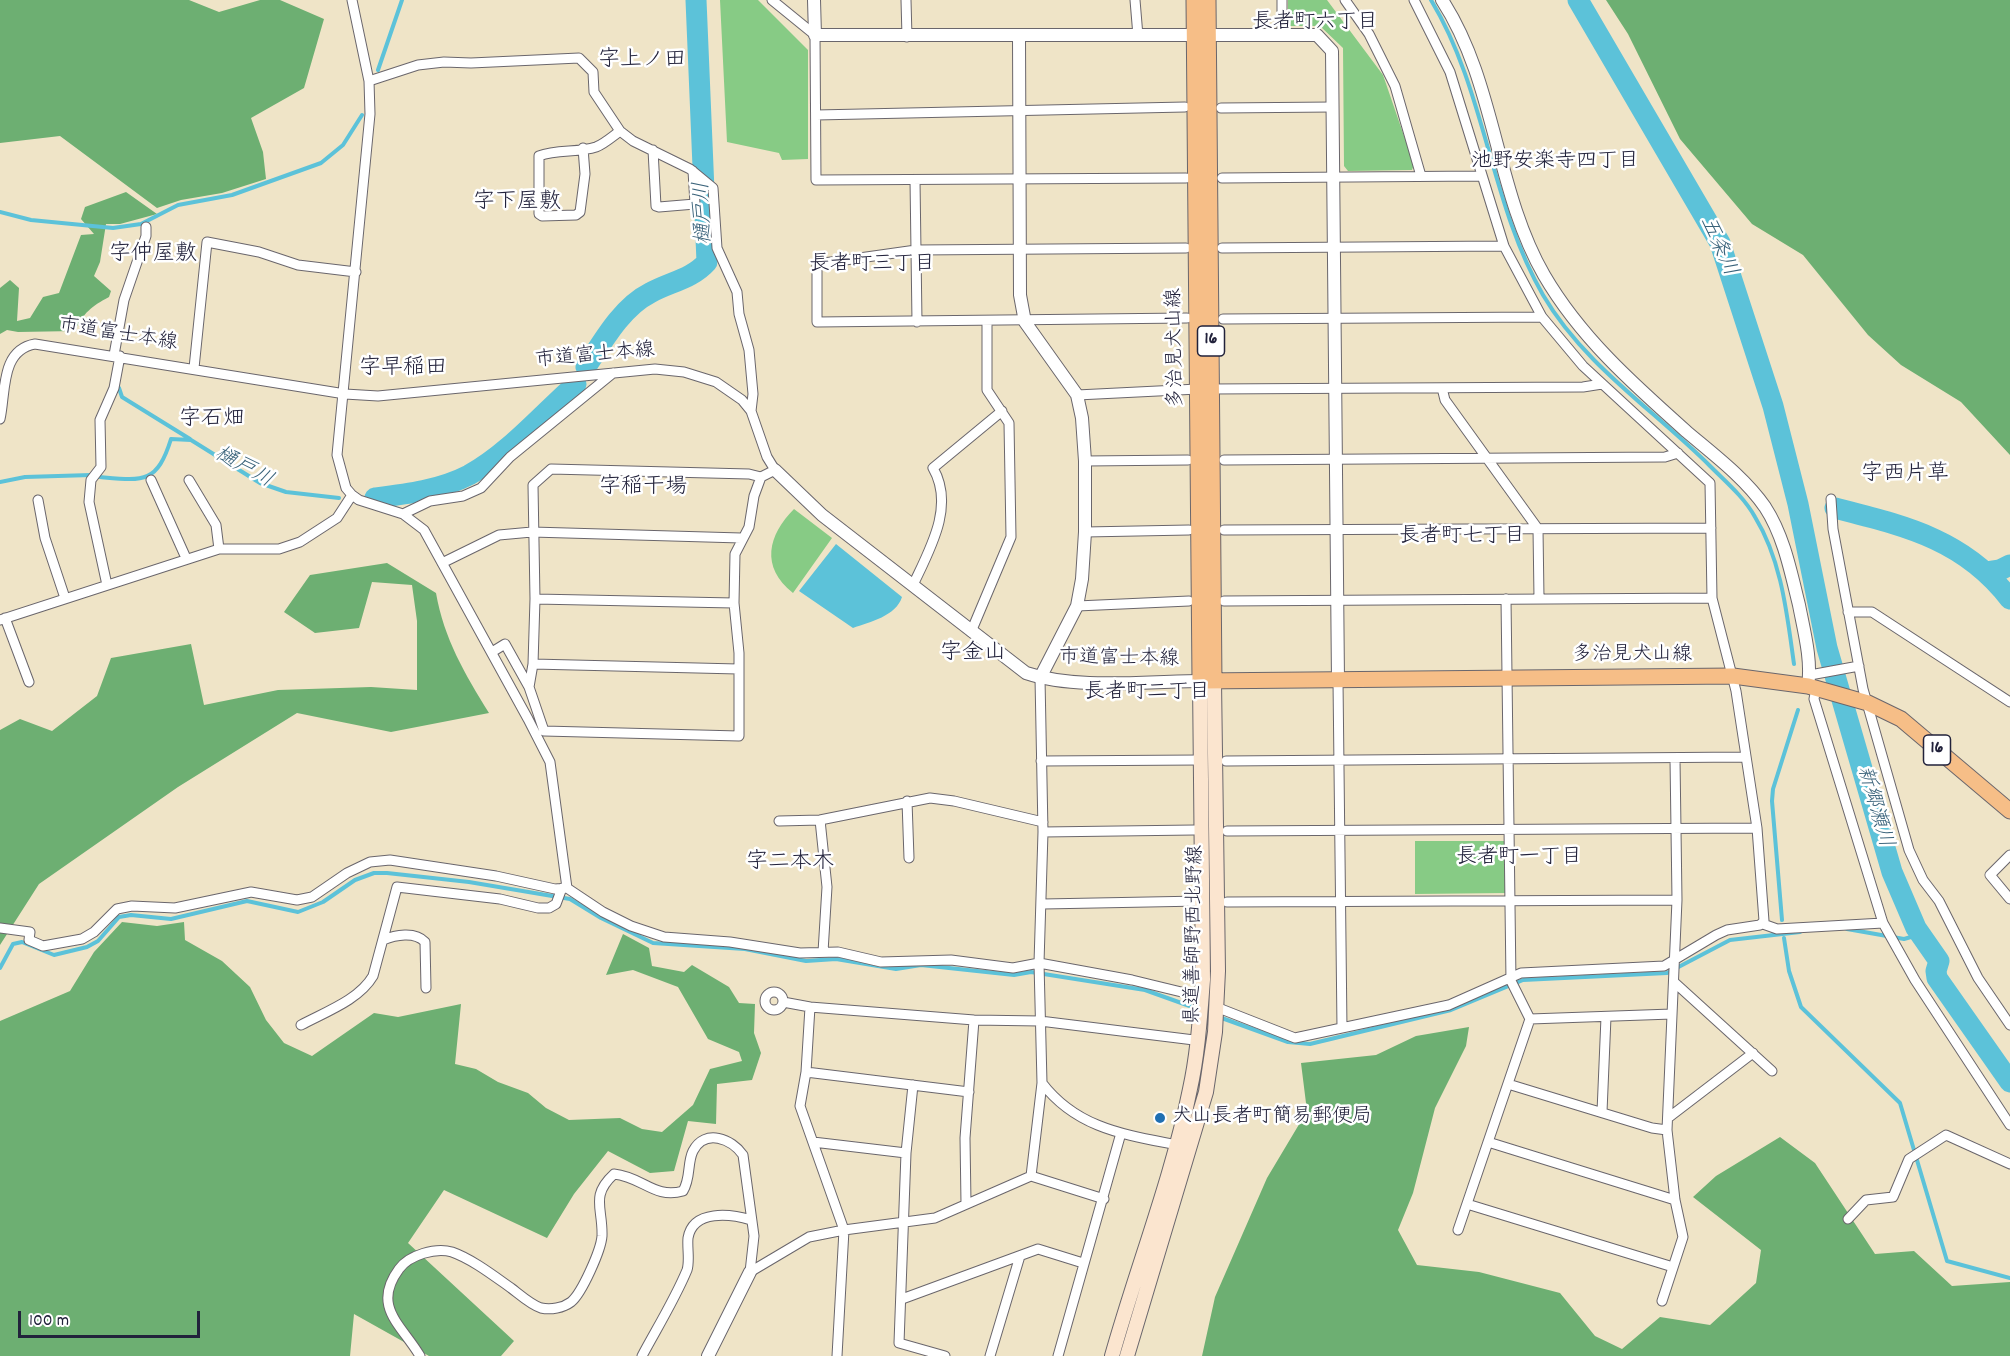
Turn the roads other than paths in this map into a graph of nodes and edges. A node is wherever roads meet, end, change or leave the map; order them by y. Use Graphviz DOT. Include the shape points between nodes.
graph roads {
  1 [pos="352,0"];
  2 [pos="772,0"];
  3 [pos="814,0"];
  4 [pos="906,0"];
  5 [pos="1135,0"];
  6 [pos="1194,0"];
  7 [pos="1208,0"];
  8 [pos="1282,0"];
  9 [pos="1345,0"];
  10 [pos="1414,0"];
  11 [pos="1442,0"];
  12 [pos="815,35"];
  13 [pos="1282,35"];
  14 [pos="1138,36"];
  15 [pos="1202,36"];
  16 [pos="907,37"];
  17 [pos="1019,37"];
  18 [pos="369,81"];
  19 [pos="1185,107"];
  20 [pos="1333,107"];
  21 [pos="1221,108"];
  22 [pos="1021,111"];
  23 [pos="816,115"];
  24 [pos="620,131"];
  25 [pos="583,148"];
  26 [pos="653,150"];
  27 [pos="695,173"];
  28 [pos="1421,176"];
  29 [pos="1481,176"];
  30 [pos="1334,177"];
  31 [pos="1186,178"];
  32 [pos="1222,178"];
  33 [pos="915,180"];
  34 [pos="1018,180"];
  35 [pos="146,227"];
  36 [pos="1504,246"];
  37 [pos="1186,248"];
  38 [pos="1222,248"];
  39 [pos="1336,248"];
  40 [pos="916,250"];
  41 [pos="1019,250"];
  42 [pos="356,272"];
  43 [pos="1542,317"];
  44 [pos="1187,318"];
  45 [pos="1335,318"];
  46 [pos="1223,319"];
  47 [pos="987,321"];
  48 [pos="917,322"];
  49 [pos="1025,322"];
  50 [pos="117,356"];
  51 [pos="194,368"];
  52 [pos="613,373"];
  53 [pos="1602,384"];
  54 [pos="1442,388"];
  55 [pos="1205,389"];
  56 [pos="1335,389"];
  57 [pos="345,394"];
  58 [pos="1077,394"];
  59 [pos="751,411"];
  60 [pos="1002,411"];
  61 [pos="0,419"];
  62 [pos="1678,453"];
  63 [pos="1487,458"];
  64 [pos="1337,459"];
  65 [pos="1188,460"];
  66 [pos="1224,460"];
  67 [pos="1085,461"];
  68 [pos="775,470"];
  69 [pos="761,477"];
  70 [pos="152,480"];
  71 [pos="189,480"];
  72 [pos="352,495"];
  73 [pos="1831,499"];
  74 [pos="38,500"];
  75 [pos="403,514"];
  76 [pos="1711,528"];
  77 [pos="1538,529"];
  78 [pos="1189,530"];
  79 [pos="1224,530"];
  80 [pos="1337,530"];
  81 [pos="532,532"];
  82 [pos="1085,532"];
  83 [pos="741,538"];
  84 [pos="219,549"];
  85 [pos="186,558"];
  86 [pos="442,563"];
  87 [pos="107,585"];
  88 [pos="913,585"];
  89 [pos="65,598"];
  90 [pos="1539,598"];
  91 [pos="1712,598"];
  92 [pos="535,599"];
  93 [pos="1506,599"];
  94 [pos="1189,601"];
  95 [pos="1224,601"];
  96 [pos="1337,601"];
  97 [pos="734,603"];
  98 [pos="1077,606"];
  99 [pos="1848,612"];
  100 [pos="2,619"];
  101 [pos="971,632"];
  102 [pos="492,652"];
  103 [pos="533,664"];
  104 [pos="1859,666"];
  105 [pos="738,669"];
  106 [pos="1733,676"];
  107 [pos="1040,678"];
  108 [pos="1507,678"];
  109 [pos="1207,681"];
  110 [pos="1338,681"];
  111 [pos="1813,681"];
  112 [pos="28,682"];
  113 [pos="529,687"];
  114 [pos="1863,700"];
  115 [pos="2010,702"];
  116 [pos="1746,757"];
  117 [pos="1508,759"];
  118 [pos="1675,759"];
  119 [pos="1200,760"];
  120 [pos="1340,760"];
  121 [pos="1041,761"];
  122 [pos="1226,761"];
  123 [pos="907,801"];
  124 [pos="2010,811"];
  125 [pos="820,820"];
  126 [pos="779,821"];
  127 [pos="1043,827"];
  128 [pos="1678,828"];
  129 [pos="1757,828"];
  130 [pos="1509,829"];
  131 [pos="1194,830"];
  132 [pos="1340,830"];
  133 [pos="1227,831"];
  134 [pos="2010,855"];
  135 [pos="909,858"];
  136 [pos="565,888"];
  137 [pos="2010,899"];
  138 [pos="1677,900"];
  139 [pos="1201,901"];
  140 [pos="1510,901"];
  141 [pos="1227,902"];
  142 [pos="1340,903"];
  143 [pos="1043,904"];
  144 [pos="1763,924"];
  145 [pos="0,928"];
  146 [pos="1886,928"];
  147 [pos="382,940"];
  148 [pos="823,952"];
  149 [pos="1675,962"];
  150 [pos="1039,963"];
  151 [pos="1674,978"];
  152 [pos="1513,982"];
  153 [pos="426,988"];
  154 [pos="783,1002"];
  155 [pos="1201,1006"];
  156 [pos="810,1007"];
  157 [pos="1216,1013"];
  158 [pos="1672,1014"];
  159 [pos="1606,1017"];
  160 [pos="1530,1019"];
  161 [pos="974,1020"];
  162 [pos="1040,1021"];
  163 [pos="301,1025"];
  164 [pos="2010,1025"];
  165 [pos="1342,1028"];
  166 [pos="1194,1040"];
  167 [pos="1753,1053"];
  168 [pos="1772,1071"];
  169 [pos="806,1072"];
  170 [pos="1042,1083"];
  171 [pos="1508,1084"];
  172 [pos="912,1086"];
  173 [pos="969,1092"];
  174 [pos="1602,1112"];
  175 [pos="1668,1118"];
  176 [pos="2010,1125"];
  177 [pos="1667,1130"];
  178 [pos="1121,1133"];
  179 [pos="813,1142"];
  180 [pos="1488,1142"];
  181 [pos="1176,1144"];
  182 [pos="1190,1148"];
  183 [pos="906,1153"];
  184 [pos="2010,1164"];
  185 [pos="1031,1176"];
  186 [pos="1104,1198"];
  187 [pos="1675,1200"];
  188 [pos="966,1203"];
  189 [pos="1467,1204"];
  190 [pos="1848,1219"];
  191 [pos="751,1220"];
  192 [pos="903,1224"];
  193 [pos="844,1230"];
  194 [pos="1458,1230"];
  195 [pos="1020,1256"];
  196 [pos="1083,1263"];
  197 [pos="1674,1267"];
  198 [pos="750,1272"];
  199 [pos="902,1299"];
  200 [pos="1662,1301"];
  201 [pos="420,1356"];
  202 [pos="642,1356"];
  203 [pos="708,1356"];
  204 [pos="837,1356"];
  205 [pos="945,1356"];
  206 [pos="990,1356"];
  207 [pos="1058,1356"];
  208 [pos="1112,1356"];
  209 [pos="1127,1356"];
  1 -- 18 [label="street"];
  2 -- 12 [label="street"];
  3 -- 12 [label="street"];
  4 -- 16 [label="street"];
  5 -- 14 [label="street"];
  6 -- 15 [label="main road, 多治見犬山線 / 16"];
  7 -- 15 [label="main road, 多治見犬山線 / 16"];
  8 -- 13 [label="street"];
  9 -- 28 [label="street" via="1369,34 1395,86"];
  10 -- 29 [label="street" via="1450,72"];
  11 -- 111 [label="street" via="1470,55 1521,227 1542,272 1578,327 1594,344 1766,509 1790,569"];
  12 -- 16 [label="street"];
  12 -- 23 [label="street"];
  13 -- 15 [label="street"];
  13 -- 20 [label="street" via="1317,35 1332,51"];
  14 -- 15 [label="street"];
  14 -- 17 [label="street"];
  15 -- 55 [label="main road, 多治見犬山線 / 16"];
  16 -- 17 [label="street"];
  17 -- 22 [label="street"];
  18 -- 24 [label="street" via="418,65 444,62 579,58 593,72 594,92"];
  18 -- 42 [label="street" via="370,114"];
  19 -- 22 [label="street"];
  20 -- 21 [label="street"];
  20 -- 30 [label="street"];
  22 -- 23 [label="street"];
  22 -- 34 [label="street"];
  23 -- 33 [label="street" via="816,180"];
  24 -- 25 [label="street" via="597,147"];
  24 -- 26 [label="street"];
  25 -- 25 [label="street" via="538,156 542,216 580,212 585,174"];
  26 -- 27 [label="street"];
  26 -- 27 [label="street" via="656,206 695,204"];
  27 -- 59 [label="street" via="713,188 717,248 737,292 749,350"];
  28 -- 29 [label="street"];
  28 -- 30 [label="street"];
  29 -- 36 [label="street"];
  30 -- 32 [label="street"];
  30 -- 39 [label="street"];
  31 -- 34 [label="street"];
  33 -- 34 [label="street"];
  33 -- 40 [label="street"];
  34 -- 41 [label="street"];
  35 -- 50 [label="street" via="124,300"];
  36 -- 39 [label="street"];
  36 -- 43 [label="street"];
  37 -- 41 [label="street"];
  38 -- 39 [label="street"];
  39 -- 45 [label="street"];
  40 -- 41 [label="street"];
  40 -- 48 [label="street"];
  40 -- 48 [label="street" via="817,264 817,322"];
  41 -- 49 [label="street"];
  42 -- 51 [label="street" via="298,265 260,252 207,242"];
  42 -- 57 [label="street"];
  43 -- 45 [label="street"];
  43 -- 53 [label="street"];
  44 -- 49 [label="street"];
  45 -- 46 [label="street"];
  45 -- 56 [label="street"];
  47 -- 48 [label="street"];
  47 -- 49 [label="street"];
  47 -- 60 [label="street" via="987,390"];
  49 -- 58 [label="street"];
  50 -- 51 [label="street, 市道富士本線"];
  50 -- 61 [label="street, 市道富士本線" via="40,344 23,347 11,359"];
  50 -- 87 [label="street" via="114,388 100,420 101,467 91,480 88,502"];
  51 -- 57 [label="street, 市道富士本線"];
  52 -- 57 [label="street, 市道富士本線" via="410,394"];
  52 -- 59 [label="street, 市道富士本線" via="655,369 701,376 729,390"];
  52 -- 75 [label="street" via="510,457 481,488 463,496 430,501"];
  53 -- 54 [label="street"];
  53 -- 62 [label="street"];
  54 -- 56 [label="street"];
  54 -- 63 [label="street" via="1445,400"];
  55 -- 56 [label="street"];
  55 -- 58 [label="street"];
  55 -- 109 [label="main road, 多治見犬山線 / 16"];
  56 -- 64 [label="street"];
  57 -- 72 [label="street" via="337,455 346,488"];
  58 -- 67 [label="street"];
  59 -- 68 [label="street, 市道富士本線"];
  60 -- 88 [label="street" via="933,468 941,482 940,526"];
  60 -- 101 [label="street" via="1009,423 1011,537"];
  62 -- 63 [label="street" via="1665,457"];
  62 -- 76 [label="street" via="1710,483"];
  63 -- 64 [label="street"];
  63 -- 77 [label="street"];
  64 -- 66 [label="street"];
  64 -- 80 [label="street"];
  65 -- 67 [label="street"];
  67 -- 82 [label="street"];
  68 -- 69 [label="street"];
  68 -- 88 [label="street, 市道富士本線" via="822,515"];
  69 -- 81 [label="street" via="550,469 533,485"];
  69 -- 83 [label="street" via="753,496 749,527"];
  70 -- 85 [label="street"];
  71 -- 84 [label="street" via="216,525"];
  72 -- 75 [label="street"];
  72 -- 84 [label="street" via="337,518 300,542 279,549"];
  73 -- 99 [label="street"];
  74 -- 89 [label="street" via="45,538"];
  75 -- 86 [label="street" via="424,530"];
  76 -- 77 [label="street"];
  76 -- 91 [label="street"];
  77 -- 80 [label="street"];
  77 -- 90 [label="street"];
  78 -- 82 [label="street"];
  79 -- 80 [label="street"];
  80 -- 96 [label="street"];
  81 -- 83 [label="street"];
  81 -- 86 [label="street" via="499,535"];
  81 -- 92 [label="street"];
  82 -- 98 [label="street"];
  83 -- 97 [label="street" via="735,554"];
  84 -- 85 [label="street"];
  85 -- 87 [label="street"];
  86 -- 102 [label="street"];
  87 -- 89 [label="street"];
  88 -- 101 [label="street, 市道富士本線"];
  89 -- 100 [label="street"];
  90 -- 91 [label="street"];
  90 -- 93 [label="street"];
  91 -- 106 [label="street"];
  92 -- 97 [label="street"];
  92 -- 103 [label="street"];
  93 -- 96 [label="street"];
  93 -- 108 [label="street"];
  94 -- 98 [label="street"];
  95 -- 96 [label="street"];
  96 -- 110 [label="street"];
  97 -- 105 [label="street"];
  98 -- 107 [label="street"];
  99 -- 104 [label="street"];
  99 -- 115 [label="street" via="1872,612"];
  100 -- 112 [label="street"];
  101 -- 107 [label="street, 市道富士本線" via="1009,662"];
  102 -- 113 [label="street" via="505,644"];
  102 -- 136 [label="street" via="550,762"];
  103 -- 105 [label="street"];
  103 -- 113 [label="street"];
  104 -- 111 [label="street"];
  104 -- 114 [label="street"];
  105 -- 113 [label="street" via="739,736 544,731"];
  106 -- 108 [label="main road, 多治見犬山線 / 16"];
  106 -- 111 [label="main road, 多治見犬山線 / 16"];
  106 -- 116 [label="street"];
  107 -- 109 [label="street, 市道富士本線" via="1074,682"];
  107 -- 121 [label="street"];
  108 -- 110 [label="main road, 多治見犬山線 / 16"];
  108 -- 117 [label="street"];
  109 -- 110 [label="main road, 多治見犬山線 / 16"];
  109 -- 119 [label="main road, 県道善師野西北野線"];
  109 -- 157 [label="main road, 県道善師野西北野線" via="1218,971"];
  110 -- 120 [label="street"];
  111 -- 114 [label="main road, 多治見犬山線 / 16"];
  111 -- 146 [label="street" via="1814,699"];
  114 -- 124 [label="main road, 多治見犬山線 / 16" via="1901,719"];
  114 -- 164 [label="street" via="1909,850 1978,978"];
  116 -- 118 [label="street"];
  116 -- 129 [label="street"];
  117 -- 118 [label="street"];
  117 -- 120 [label="street"];
  117 -- 130 [label="street"];
  118 -- 128 [label="street"];
  119 -- 121 [label="street"];
  119 -- 139 [label="main road, 県道善師野西北野線"];
  120 -- 122 [label="street"];
  120 -- 132 [label="street"];
  121 -- 127 [label="street"];
  123 -- 125 [label="street"];
  123 -- 127 [label="street" via="954,801"];
  123 -- 135 [label="street"];
  125 -- 126 [label="street"];
  125 -- 148 [label="street" via="827,886"];
  127 -- 131 [label="street"];
  127 -- 143 [label="street"];
  128 -- 129 [label="street"];
  128 -- 130 [label="street"];
  128 -- 138 [label="street"];
  129 -- 144 [label="street"];
  130 -- 132 [label="street"];
  130 -- 140 [label="street"];
  132 -- 133 [label="street"];
  132 -- 142 [label="street"];
  134 -- 137 [label="street" via="1990,875"];
  136 -- 145 [label="street" via="390,860 370,862 312,897 297,900 252,891 175,908 117,909 94,932 59,945 43,946 29,940 30,932"];
  136 -- 147 [label="street" via="549,908 397,886"];
  136 -- 148 [label="street" via="612,917 664,937 800,953"];
  138 -- 140 [label="street"];
  138 -- 149 [label="street"];
  139 -- 143 [label="street"];
  139 -- 155 [label="main road, 県道善師野西北野線"];
  140 -- 142 [label="street"];
  140 -- 152 [label="street"];
  141 -- 142 [label="street"];
  142 -- 165 [label="street"];
  143 -- 150 [label="street"];
  144 -- 146 [label="street" via="1777,929"];
  144 -- 149 [label="street" via="1716,935"];
  146 -- 176 [label="street"];
  147 -- 153 [label="street" via="405,935 422,938"];
  147 -- 163 [label="street" via="368,985"];
  148 -- 150 [label="street" via="881,962 951,960 1013,968"];
  149 -- 151 [label="street"];
  149 -- 152 [label="street" via="1664,966 1521,974"];
  150 -- 155 [label="street" via="1132,980"];
  150 -- 162 [label="street"];
  151 -- 158 [label="street"];
  151 -- 167 [label="street"];
  152 -- 160 [label="street"];
  152 -- 165 [label="street" via="1449,1005"];
  154 -- 156 [label="street"];
  155 -- 181 [label="main road, 県道善師野西北野線" via="1190,1088"];
  156 -- 161 [label="street"];
  156 -- 169 [label="street"];
  157 -- 165 [label="street" via="1295,1038"];
  157 -- 182 [label="main road, 県道善師野西北野線" via="1206,1092"];
  158 -- 159 [label="street"];
  158 -- 175 [label="street"];
  159 -- 160 [label="street"];
  159 -- 174 [label="street"];
  160 -- 171 [label="street"];
  161 -- 162 [label="street"];
  161 -- 173 [label="street"];
  162 -- 166 [label="street"];
  162 -- 170 [label="street"];
  167 -- 168 [label="street"];
  167 -- 175 [label="street"];
  169 -- 172 [label="street"];
  169 -- 179 [label="street" via="800,1106"];
  170 -- 178 [label="street" via="1068,1109 1095,1125"];
  170 -- 185 [label="street"];
  171 -- 174 [label="street"];
  171 -- 180 [label="street"];
  172 -- 173 [label="street"];
  172 -- 183 [label="street"];
  173 -- 188 [label="street"];
  174 -- 177 [label="street"];
  175 -- 177 [label="street"];
  177 -- 187 [label="street"];
  178 -- 181 [label="street"];
  178 -- 186 [label="street"];
  179 -- 183 [label="street"];
  179 -- 193 [label="street"];
  180 -- 187 [label="street"];
  180 -- 189 [label="street"];
  181 -- 182 [label="street"];
  181 -- 208 [label="main road, 県道善師野西北野線"];
  182 -- 209 [label="main road, 県道善師野西北野線"];
  183 -- 192 [label="street"];
  184 -- 190 [label="street" via="1946,1135 1912,1157 1893,1197 1866,1200"];
  185 -- 186 [label="street"];
  185 -- 188 [label="street"];
  186 -- 196 [label="street"];
  187 -- 197 [label="street" via="1683,1237"];
  188 -- 192 [label="street" via="935,1218"];
  189 -- 194 [label="street"];
  189 -- 197 [label="street"];
  191 -- 198 [label="street" via="754,1236"];
  191 -- 201 [label="street" via="743,1155 725,1138 702,1142 693,1150 683,1191 658,1193 627,1175 615,1174 599,1194 602,1239 595,1258 571,1301 555,1309 539,1308 451,1252 424,1253 401,1266 391,1280 387,1298 390,1315"];
  191 -- 202 [label="street" via="731,1214 713,1215 698,1222 689,1235 688,1267"];
  192 -- 193 [label="street"];
  192 -- 199 [label="street"];
  193 -- 198 [label="street" via="809,1237"];
  193 -- 204 [label="street"];
  195 -- 196 [label="street" via="1038,1250"];
  195 -- 199 [label="street"];
  195 -- 206 [label="street"];
  196 -- 207 [label="street"];
  197 -- 200 [label="street"];
  198 -- 203 [label="street"];
  199 -- 205 [label="street" via="899,1343"];
}
